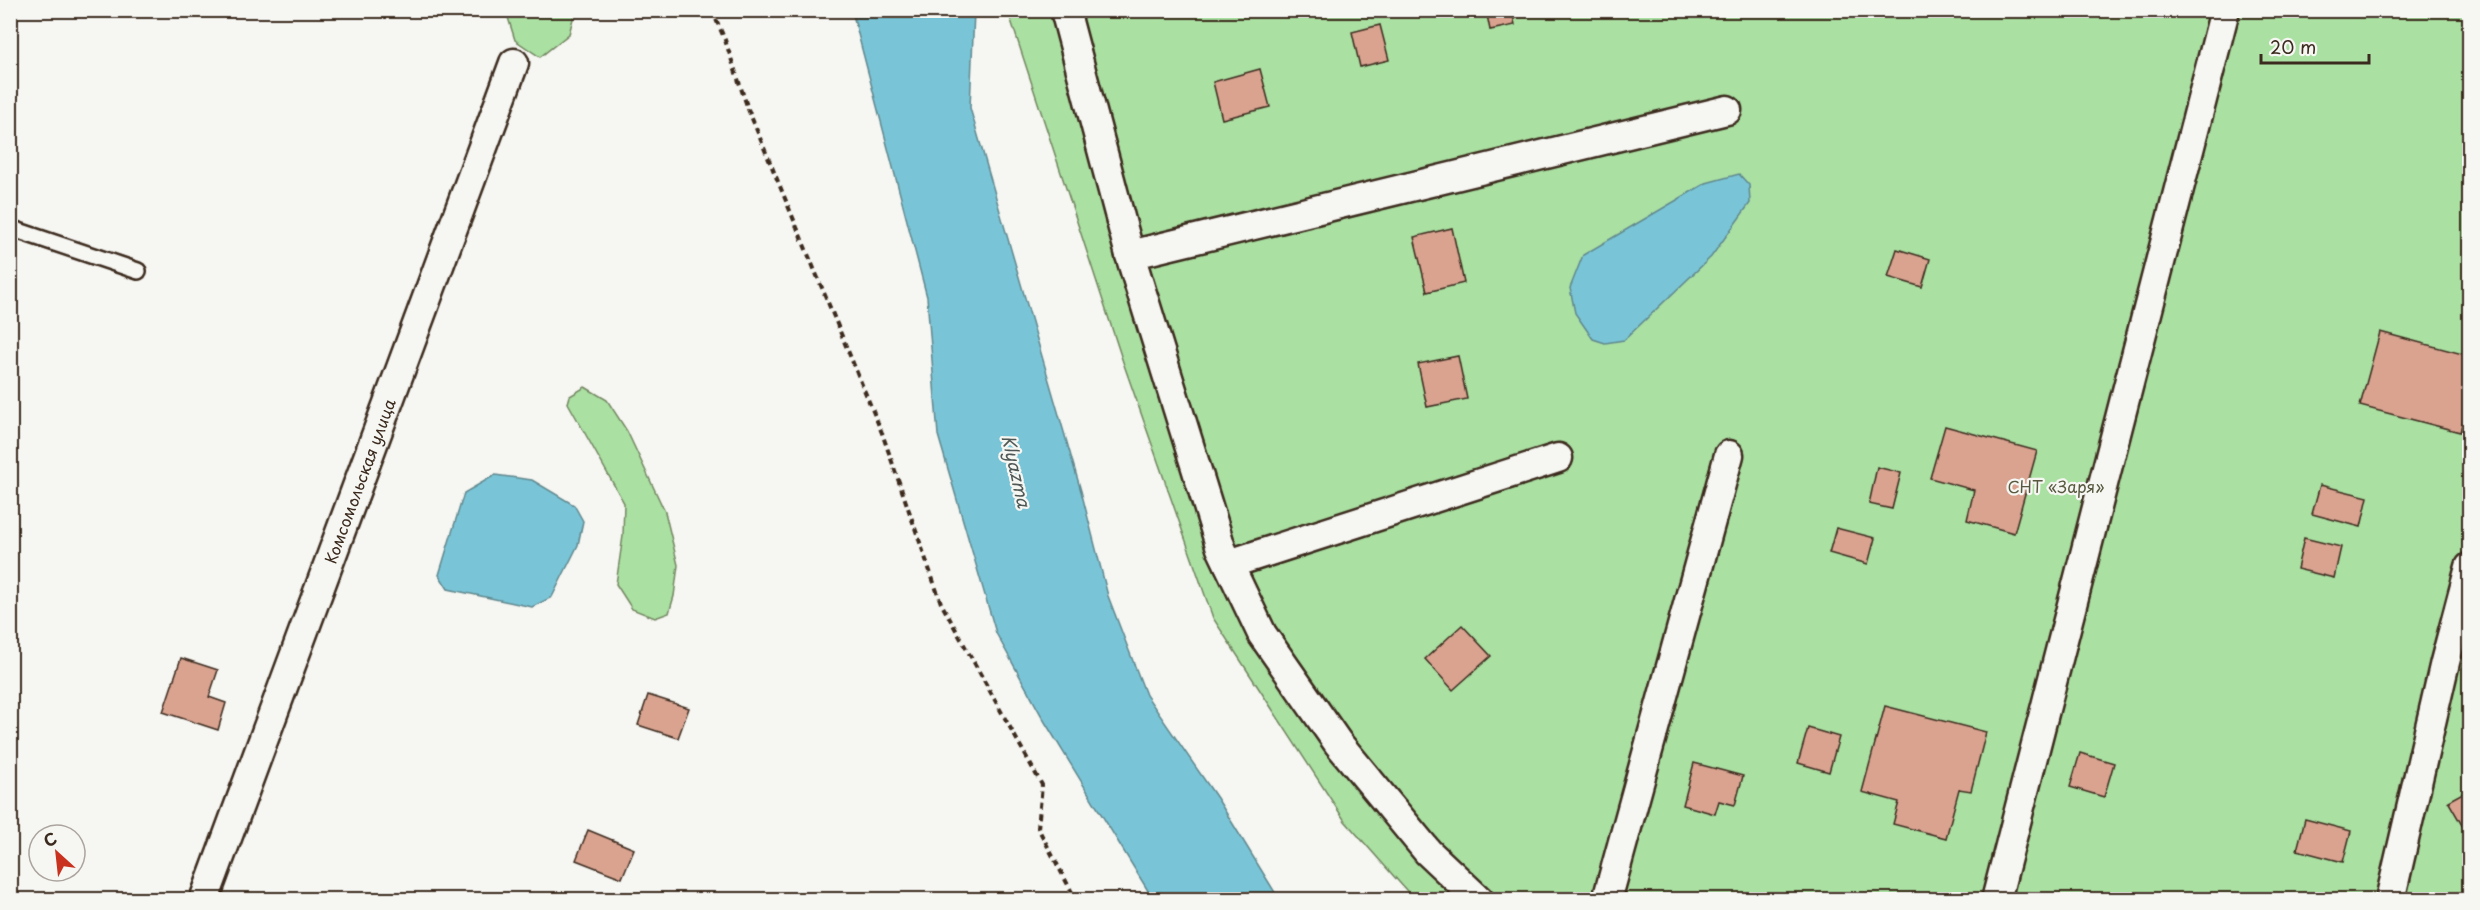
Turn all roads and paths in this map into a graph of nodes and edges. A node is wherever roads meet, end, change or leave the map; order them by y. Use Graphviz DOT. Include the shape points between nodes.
graph roads {
  1 [pos="712,10"];
  2 [pos="1065,10"];
  3 [pos="2225,10"];
  4 [pos="514,63"];
  5 [pos="1727,110"];
  6 [pos="10,228"];
  7 [pos="1130,255"];
  8 [pos="138,271"];
  9 [pos="1729,455"];
  10 [pos="1558,458"];
  11 [pos="1229,564"];
  12 [pos="2469,567"];
  13 [pos="2457,657"];
  14 [pos="204,900"];
  15 [pos="1076,900"];
  16 [pos="1479,900"];
  17 [pos="1607,900"];
  18 [pos="1996,900"];
  19 [pos="2390,900"];
  1 -- 15 [label="path" via="748,109 882,433 941,603 1042,785 1038,828"];
  2 -- 7 [label="street"];
  3 -- 18 [label="street"];
  4 -- 14 [label="street, Комсомольская улица"];
  5 -- 7 [label="street"];
  6 -- 8 [label="lane"];
  7 -- 11 [label="street"];
  9 -- 17 [label="street"];
  10 -- 11 [label="street"];
  11 -- 16 [label="street" via="1262,634 1338,743 1428,852"];
  12 -- 13 [label="street"];
  13 -- 19 [label="street"];
}
